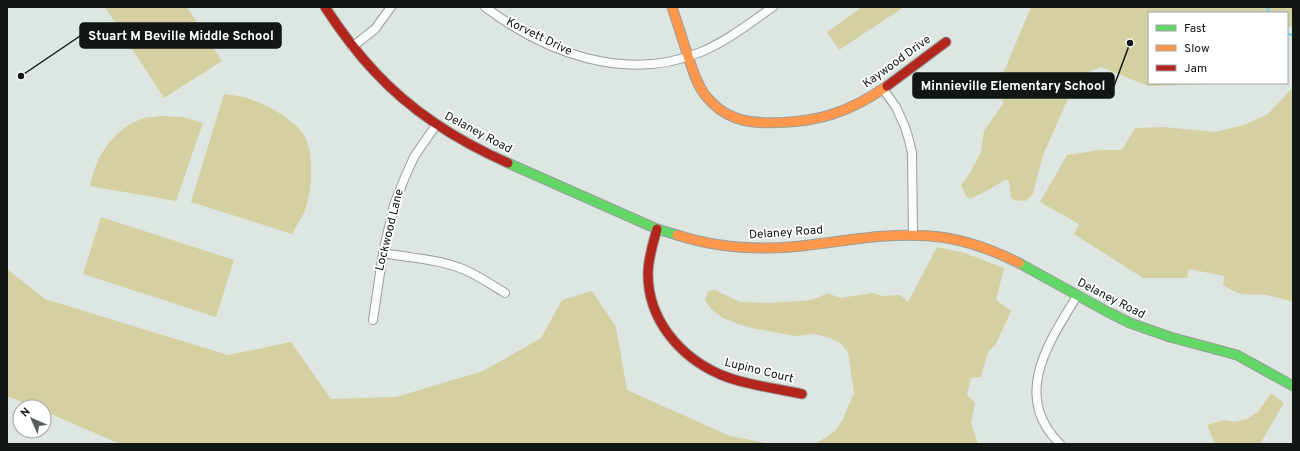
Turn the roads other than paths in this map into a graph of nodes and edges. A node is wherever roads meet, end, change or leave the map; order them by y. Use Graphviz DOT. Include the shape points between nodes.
graph roads {
  1 [pos="325,7"];
  2 [pos="391,7"];
  3 [pos="485,7"];
  4 [pos="672,7"];
  5 [pos="773,7"];
  6 [pos="946,42"];
  7 [pos="352,47"];
  8 [pos="688,56"];
  9 [pos="883,89"];
  10 [pos="436,125"];
  11 [pos="657,229"];
  12 [pos="914,234"];
  13 [pos="383,253"];
  14 [pos="505,293"];
  15 [pos="1077,296"];
  16 [pos="372,320"];
  17 [pos="1293,386"];
  18 [pos="802,394"];
  19 [pos="1060,444"];
  1 -- 7 [label="street, Delaney Road"];
  2 -- 7 [label="street" via="375,29"];
  3 -- 8 [label="street, Korvett Drive" via="514,27 552,46 594,60 631,65"];
  4 -- 8 [label="street, Kaywood Drive"];
  5 -- 8 [label="street, Korvett Drive" via="722,41"];
  6 -- 9 [label="street, Kaywood Drive"];
  7 -- 10 [label="street, Delaney Road" via="387,85"];
  8 -- 9 [label="street, Kaywood Drive" via="696,80 706,97 723,112 750,122 786,122 832,114"];
  9 -- 12 [label="street" via="896,107 912,153"];
  10 -- 11 [label="street, Delaney Road" via="483,152"];
  10 -- 13 [label="street, Lockwood Lane" via="414,157 400,188"];
  11 -- 12 [label="street, Delaney Road" via="706,243 752,248 794,247"];
  11 -- 18 [label="street, Lupino Court" via="649,254 648,282 655,311 670,338 690,358 720,374"];
  12 -- 15 [label="street, Delaney Road" via="981,246 1011,259"];
  13 -- 14 [label="street" via="456,267 485,280"];
  13 -- 16 [label="street, Lockwood Lane"];
  15 -- 17 [label="street, Delaney Road" via="1156,333 1236,355"];
  15 -- 19 [label="street" via="1043,358 1037,382 1041,416"];
}
